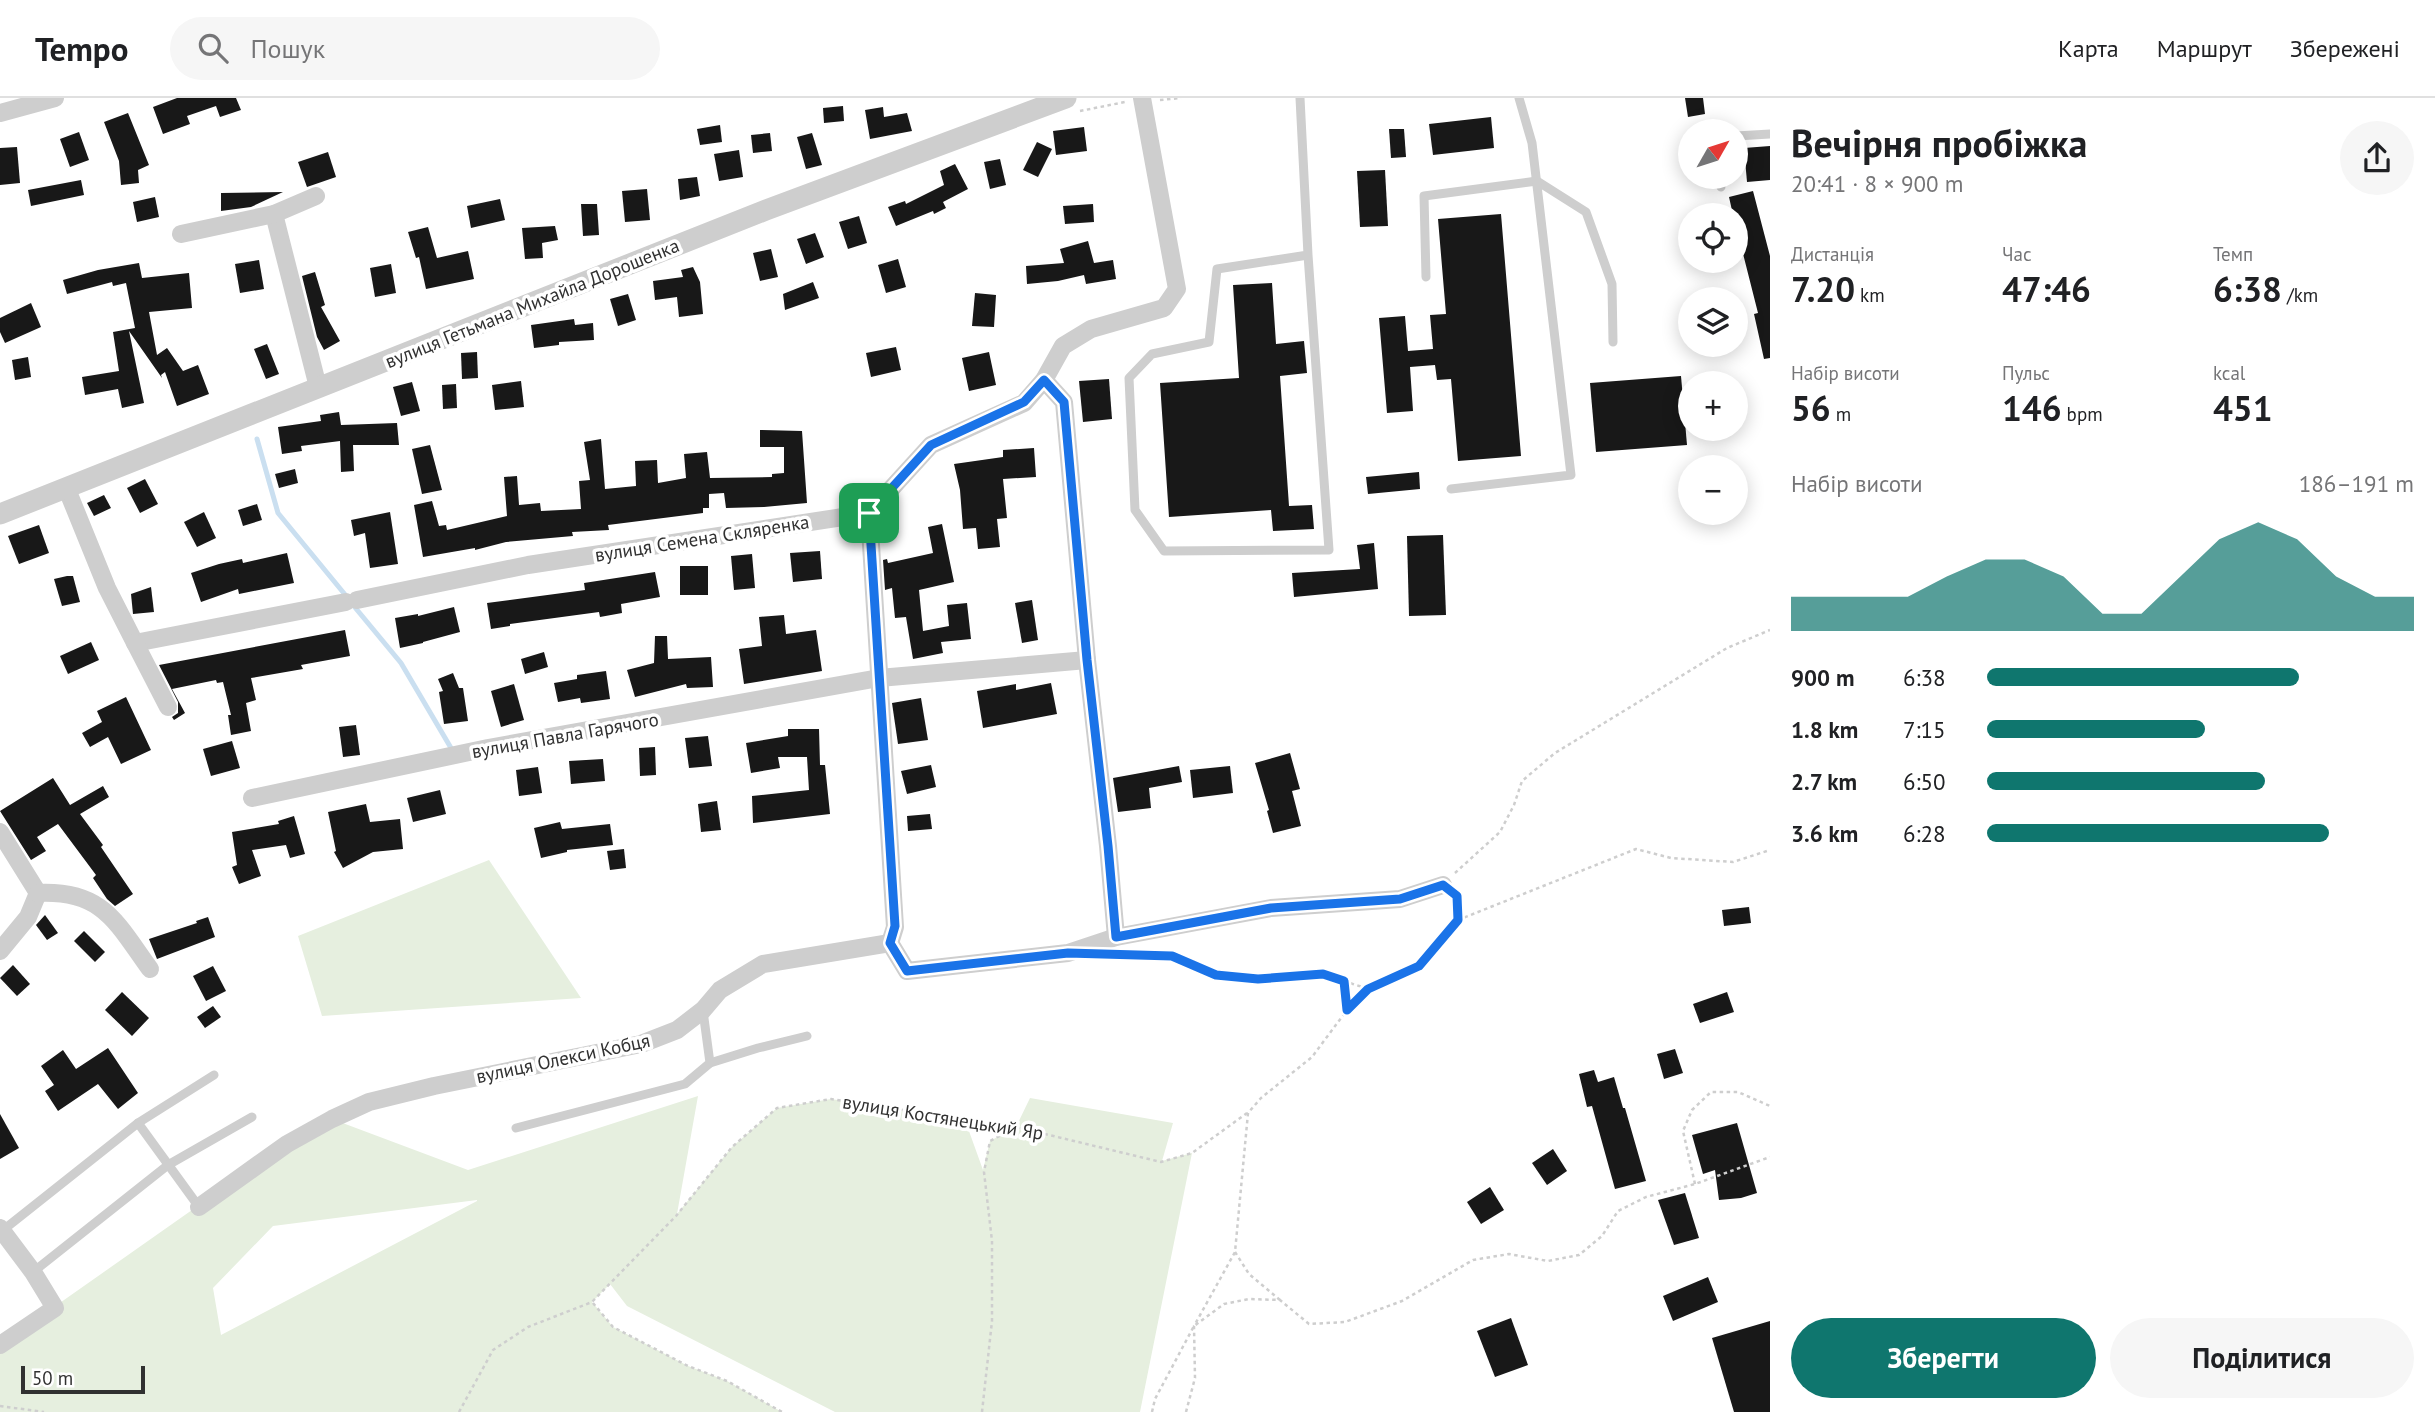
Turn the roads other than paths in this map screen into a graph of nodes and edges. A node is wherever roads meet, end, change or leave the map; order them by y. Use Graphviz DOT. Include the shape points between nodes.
graph roads {
  1 [pos="55,98"];
  2 [pos="1066,98"];
  3 [pos="1142,98"];
  4 [pos="1300,98"];
  5 [pos="1519,98"];
  6 [pos="0,113"];
  7 [pos="1770,134"];
  8 [pos="1748,135"];
  9 [pos="1537,181"];
  10 [pos="316,196"];
  11 [pos="274,214"];
  12 [pos="181,234"];
  13 [pos="1308,255"];
  14 [pos="1426,277"];
  15 [pos="1614,342"];
  16 [pos="1044,380"];
  17 [pos="318,387"];
  18 [pos="66,486"];
  19 [pos="1451,489"];
  20 [pos="869,513"];
  21 [pos="0,514"];
  22 [pos="135,643"];
  23 [pos="1087,660"];
  24 [pos="879,678"];
  25 [pos="167,707"];
  26 [pos="252,798"];
  27 [pos="0,832"];
  28 [pos="1443,885"];
  29 [pos="38,893"];
  30 [pos="890,943"];
  31 [pos="1118,945"];
  32 [pos="0,951"];
  33 [pos="150,969"];
  34 [pos="703,1010"];
  35 [pos="807,1036"];
  36 [pos="710,1063"];
  37 [pos="214,1075"];
  38 [pos="252,1117"];
  39 [pos="138,1123"];
  40 [pos="516,1128"];
  41 [pos="168,1165"];
  42 [pos="199,1207"];
  43 [pos="1,1230"];
  44 [pos="33,1272"];
  45 [pos="0,1345"];
  1 -- 6 [label="street"];
  2 -- 17 [label="street, вулиця Гетьмана Михайла Дорошенка" via="766,210"];
  3 -- 16 [label="street" via="1177,289 1164,308 1091,329 1063,346"];
  4 -- 13 [label="lane"];
  5 -- 9 [label="lane"];
  7 -- 8 [label="lane"];
  9 -- 14 [label="lane" via="1424,196"];
  9 -- 15 [label="lane" via="1586,212 1612,284"];
  9 -- 19 [label="lane" via="1571,475"];
  10 -- 11 [label="street"];
  11 -- 12 [label="street"];
  11 -- 17 [label="street"];
  13 -- 13 [label="lane" via="1217,269 1209,342 1152,354 1129,378 1135,510 1164,551 1329,550"];
  16 -- 20 [label="street" via="1024,402 931,445"];
  16 -- 23 [label="street" via="1064,402"];
  17 -- 18 [label="street, вулиця Гетьмана Михайла Дорошенка"];
  18 -- 21 [label="street, вулиця Гетьмана Михайла Дорошенка"];
  18 -- 22 [label="street" via="107,588"];
  20 -- 22 [label="street, вулиця Семена Скляренка" via="528,565"];
  20 -- 24 [label="street"];
  22 -- 25 [label="street"];
  23 -- 24 [label="street, вулиця Павла Гарячого"];
  23 -- 31 [label="street"];
  24 -- 26 [label="street, вулиця Павла Гарячого" via="488,748"];
  24 -- 30 [label="street" via="895,926"];
  27 -- 29 [label="street"];
  28 -- 31 [label="street" via="1400,899 1271,908"];
  29 -- 32 [label="street" via="28,916"];
  29 -- 33 [label="street" via="58,892 88,900 110,913"];
  30 -- 31 [label="street" via="907,971"];
  30 -- 34 [label="street, вулиця Олекси Кобця" via="763,964 720,990"];
  34 -- 36 [label="lane"];
  34 -- 42 [label="street, вулиця Олекси Кобця" via="677,1030 641,1044 369,1102 286,1144"];
  35 -- 36 [label="lane"];
  36 -- 40 [label="lane" via="685,1084"];
  37 -- 39 [label="lane"];
  38 -- 41 [label="lane"];
  39 -- 41 [label="lane"];
  39 -- 43 [label="lane"];
  41 -- 42 [label="lane"];
  41 -- 44 [label="lane"];
  43 -- 44 [label="street"];
  44 -- 45 [label="street" via="55,1308"];
}
